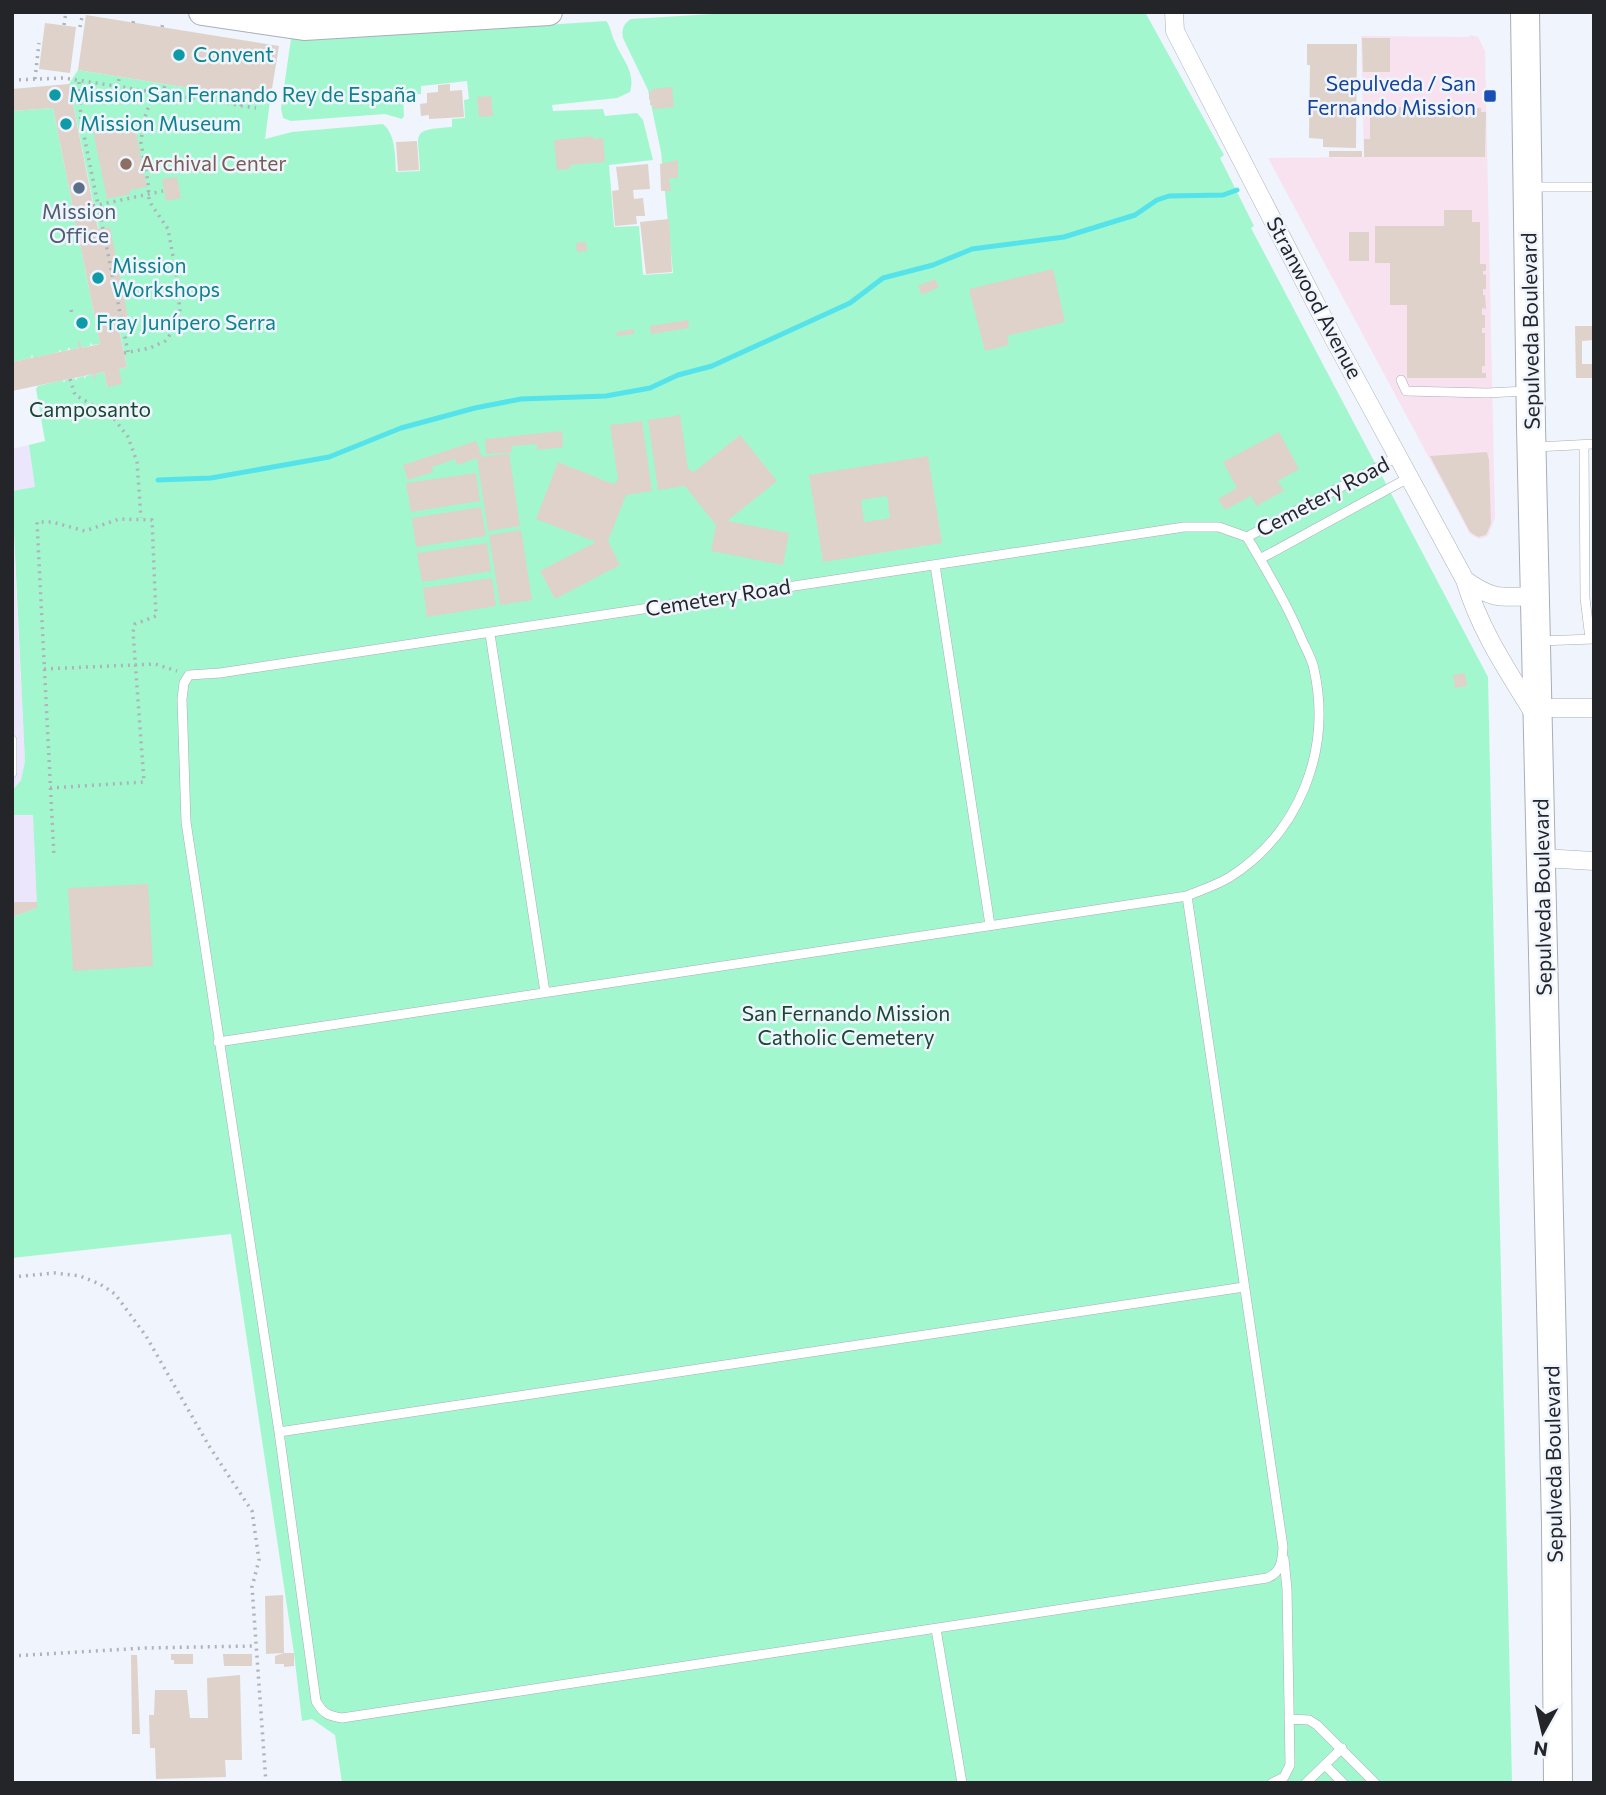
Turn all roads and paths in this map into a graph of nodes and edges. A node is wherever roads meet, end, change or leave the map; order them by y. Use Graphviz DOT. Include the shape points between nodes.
graph roads {
  1 [pos="66,12"];
  2 [pos="83,12"];
  3 [pos="202,12"];
  4 [pos="1174,12"];
  5 [pos="1525,12"];
  6 [pos="537,13"];
  7 [pos="338,19"];
  8 [pos="64,25"];
  9 [pos="80,27"];
  10 [pos="39,43"];
  11 [pos="119,77"];
  12 [pos="35,79"];
  13 [pos="12,80"];
  14 [pos="79,82"];
  15 [pos="165,84"];
  16 [pos="118,88"];
  17 [pos="202,90"];
  18 [pos="153,93"];
  19 [pos="163,95"];
  20 [pos="243,96"];
  21 [pos="200,100"];
  22 [pos="241,106"];
  23 [pos="256,108"];
  24 [pos="1528,187"];
  25 [pos="1594,187"];
  26 [pos="163,191"];
  27 [pos="148,194"];
  28 [pos="96,205"];
  29 [pos="70,379"];
  30 [pos="1401,380"];
  31 [pos="1532,391"];
  32 [pos="1589,445"];
  33 [pos="1533,447"];
  34 [pos="1399,456"];
  35 [pos="1410,477"];
  36 [pos="141,518"];
  37 [pos="1247,537"];
  38 [pos="1260,559"];
  39 [pos="935,565"];
  40 [pos="1465,580"];
  41 [pos="1536,596"];
  42 [pos="491,634"];
  43 [pos="1592,639"];
  44 [pos="1537,641"];
  45 [pos="136,664"];
  46 [pos="44,669"];
  47 [pos="188,675"];
  48 [pos="1594,708"];
  49 [pos="1539,715"];
  50 [pos="12,740"];
  51 [pos="12,773"];
  52 [pos="50,788"];
  53 [pos="54,857"];
  54 [pos="1542,858"];
  55 [pos="1594,861"];
  56 [pos="1186,896"];
  57 [pos="990,925"];
  58 [pos="545,992"];
  59 [pos="218,1042"];
  60 [pos="12,1277"];
  61 [pos="1244,1287"];
  62 [pos="279,1432"];
  63 [pos="1283,1547"];
  64 [pos="936,1629"];
  65 [pos="256,1647"];
  66 [pos="12,1656"];
  67 [pos="1289,1719"];
  68 [pos="1342,1748"];
  69 [pos="1325,1765"];
  70 [pos="266,1783"];
  71 [pos="962,1783"];
  72 [pos="1272,1783"];
  73 [pos="1306,1783"];
  74 [pos="1343,1783"];
  75 [pos="1376,1783"];
  76 [pos="1558,1783"];
  1 -- 8 [label="path"];
  2 -- 9 [label="path"];
  3 -- 7 [label="main road" via="279,25"];
  4 -- 34 [label="street, Stranwood Avenue" via="1175,30"];
  5 -- 24 [label="main road, Sepulveda Boulevard"];
  6 -- 7 [label="main road"];
  10 -- 12 [label="path"];
  11 -- 16 [label="path"];
  12 -- 13 [label="path"];
  12 -- 14 [label="path"];
  14 -- 16 [label="path"];
  14 -- 28 [label="path"];
  15 -- 19 [label="path"];
  16 -- 18 [label="path"];
  17 -- 21 [label="path"];
  18 -- 19 [label="path"];
  18 -- 27 [label="path" via="140,135"];
  19 -- 21 [label="path"];
  20 -- 22 [label="path"];
  21 -- 22 [label="path"];
  22 -- 23 [label="path"];
  24 -- 25 [label="lane"];
  24 -- 31 [label="main road, Sepulveda Boulevard"];
  26 -- 27 [label="path"];
  27 -- 28 [label="path"];
  27 -- 28 [label="path" via="150,205 168,229 180,313 165,341 150,348 126,353"];
  29 -- 36 [label="path" via="75,395 112,416 134,448"];
  30 -- 31 [label="lane" via="1406,391"];
  31 -- 33 [label="main road, Sepulveda Boulevard"];
  32 -- 33 [label="lane"];
  32 -- 43 [label="lane" via="1584,598"];
  33 -- 41 [label="main road, Sepulveda Boulevard"];
  34 -- 35 [label="street, Stranwood Avenue"];
  34 -- 37 [label="lane, Cemetery Road"];
  35 -- 38 [label="lane, Cemetery Road"];
  35 -- 40 [label="street, Stranwood Avenue"];
  36 -- 45 [label="path" via="152,520 156,616 135,624"];
  36 -- 46 [label="path" via="112,520 85,531 37,522"];
  37 -- 38 [label="lane, Cemetery Road"];
  37 -- 39 [label="lane, Cemetery Road" via="1219,527 1184,527"];
  38 -- 56 [label="lane" via="1288,607 1314,667 1321,713 1317,753 1288,821 1263,852 1229,878"];
  39 -- 42 [label="lane, Cemetery Road"];
  39 -- 57 [label="lane"];
  40 -- 41 [label="street" via="1497,597"];
  40 -- 49 [label="street, Stranwood Avenue" via="1487,636"];
  41 -- 44 [label="main road, Sepulveda Boulevard"];
  42 -- 47 [label="lane, Cemetery Road"];
  42 -- 58 [label="lane"];
  43 -- 44 [label="lane"];
  44 -- 49 [label="main road, Sepulveda Boulevard"];
  45 -- 46 [label="path"];
  45 -- 47 [label="path" via="155,664"];
  45 -- 52 [label="path" via="144,782"];
  46 -- 52 [label="path"];
  47 -- 59 [label="lane" via="182,699 186,822"];
  48 -- 49 [label="street"];
  49 -- 54 [label="main road, Sepulveda Boulevard"];
  50 -- 51 [label="lane"];
  52 -- 53 [label="path"];
  54 -- 55 [label="street"];
  54 -- 76 [label="main road, Sepulveda Boulevard"];
  56 -- 57 [label="lane"];
  56 -- 61 [label="lane"];
  57 -- 58 [label="lane"];
  58 -- 59 [label="lane"];
  59 -- 62 [label="lane"];
  60 -- 65 [label="path" via="55,1273 100,1284 115,1294 146,1336 252,1511 258,1560 252,1587"];
  61 -- 62 [label="lane"];
  61 -- 63 [label="lane"];
  62 -- 64 [label="lane" via="316,1702 330,1716 356,1716"];
  63 -- 64 [label="lane" via="1280,1568 1267,1578"];
  63 -- 67 [label="lane"];
  64 -- 71 [label="lane"];
  65 -- 66 [label="path"];
  65 -- 70 [label="path"];
  67 -- 68 [label="lane" via="1309,1720"];
  67 -- 72 [label="lane" via="1290,1765 1284,1777"];
  68 -- 69 [label="lane"];
  68 -- 75 [label="lane"];
  69 -- 73 [label="lane"];
  69 -- 74 [label="lane"];
}
